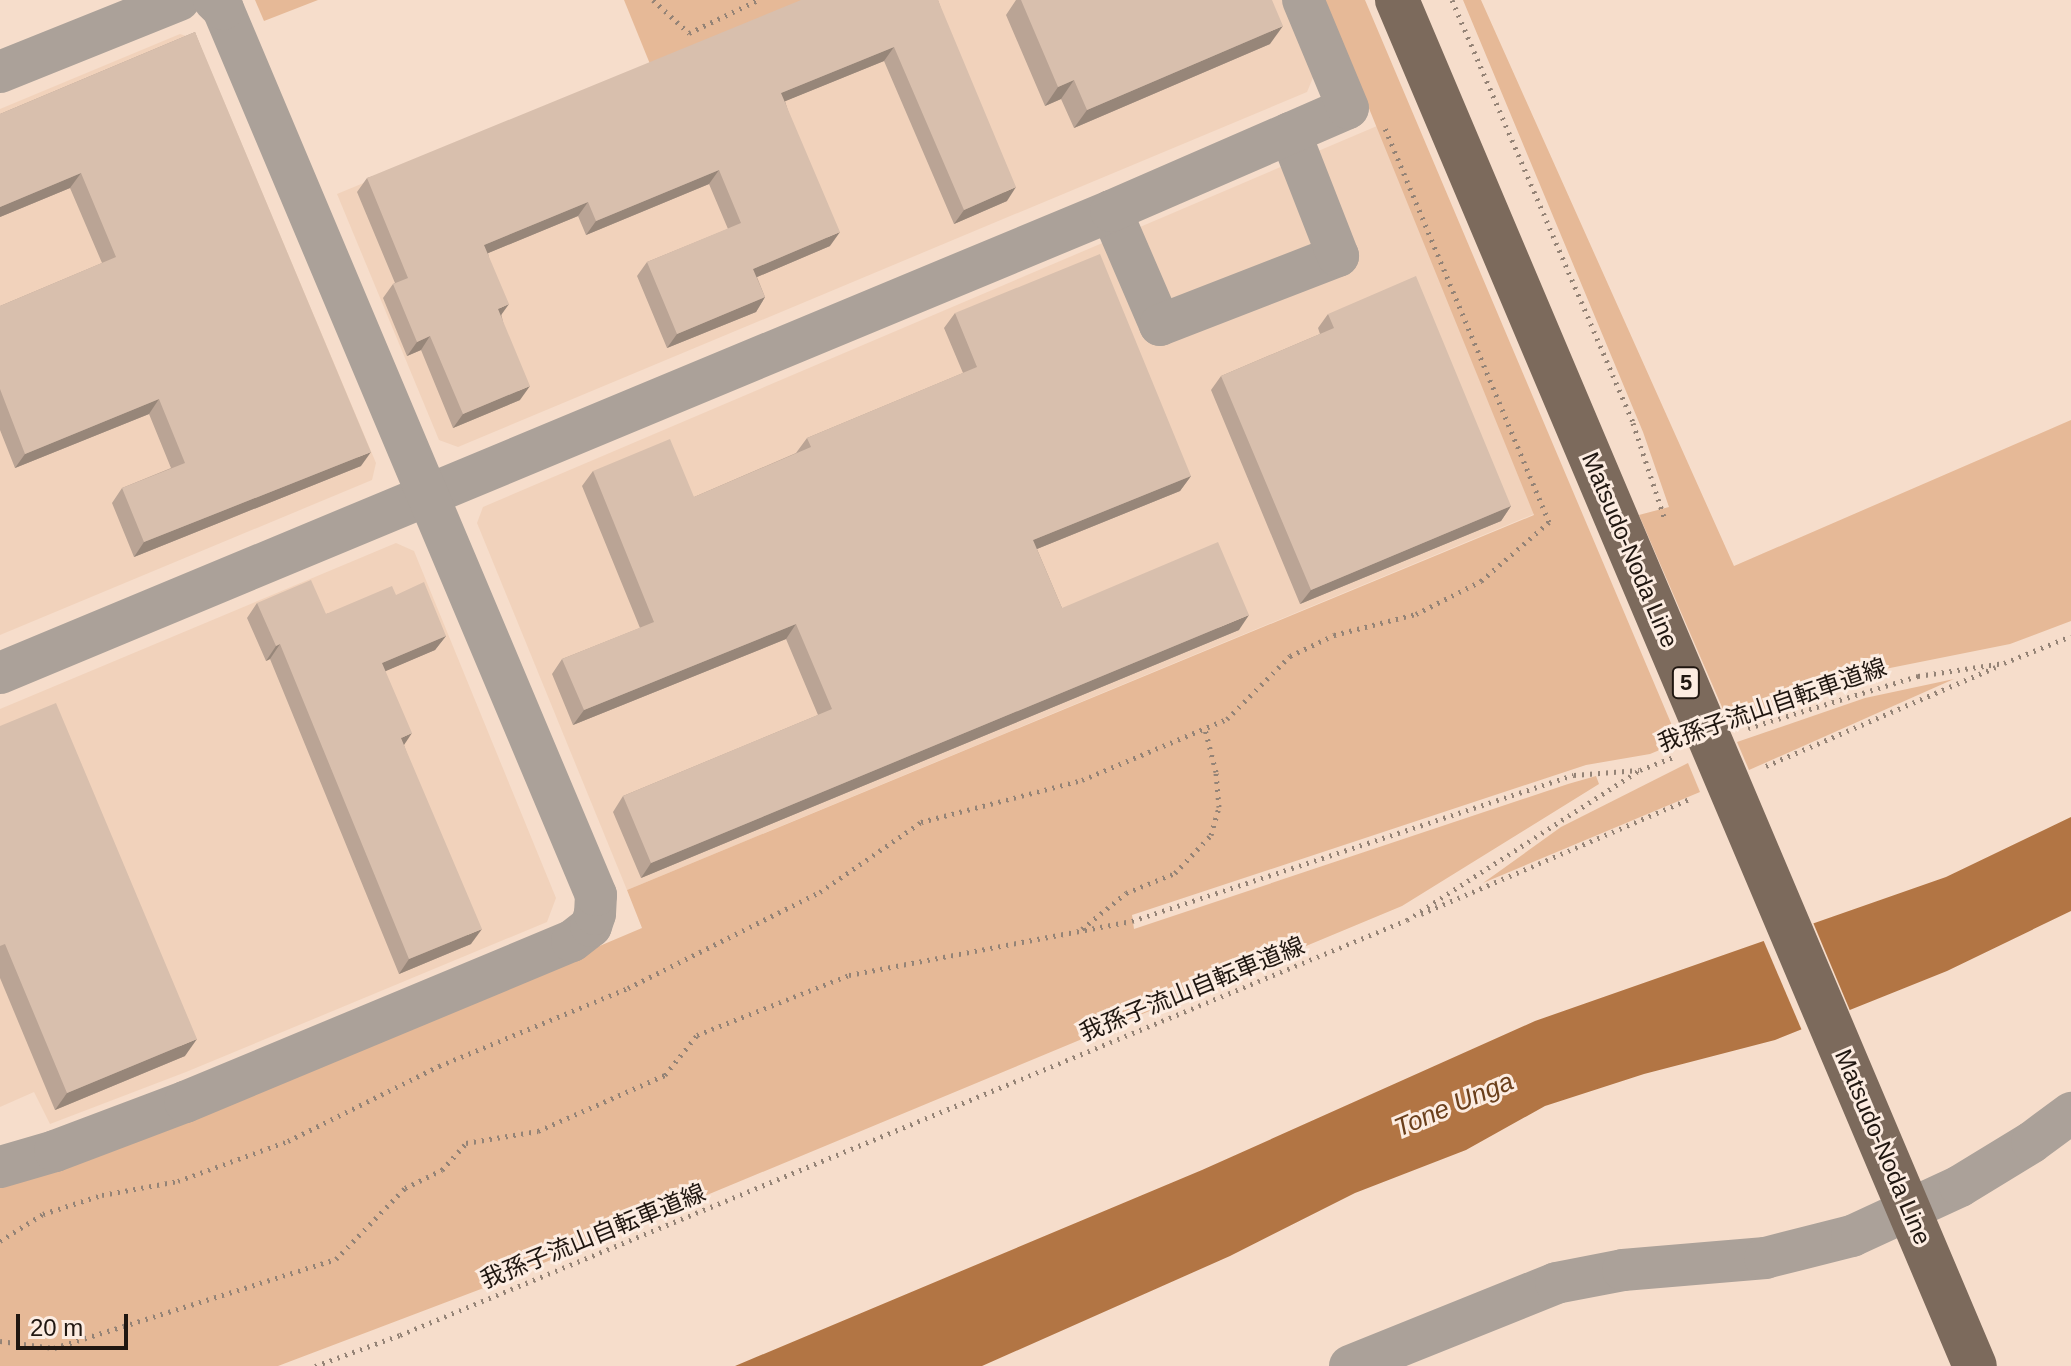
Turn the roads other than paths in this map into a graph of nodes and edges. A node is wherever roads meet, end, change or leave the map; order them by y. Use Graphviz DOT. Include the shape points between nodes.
graph roads {
  1 [pos="179,0"];
  2 [pos="214,0"];
  3 [pos="1303,0"];
  4 [pos="1397,0"];
  5 [pos="0,72"];
  6 [pos="1290,133"];
  7 [pos="1111,211"];
  8 [pos="425,494"];
  9 [pos="0,673"];
  10 [pos="2071,1113"];
  11 [pos="0,1167"];
  12 [pos="1350,1366"];
  13 [pos="1975,1366"];
  1 -- 5 [label="street"];
  2 -- 8 [label="street" via="223,9"];
  3 -- 6 [label="street" via="1364,112"];
  4 -- 13 [label="main road, Matsudo-Noda Line / 5, bridge"];
  6 -- 7 [label="street"];
  6 -- 7 [label="street" via="1338,256 1160,325"];
  7 -- 8 [label="street"];
  8 -- 9 [label="street"];
  8 -- 11 [label="street" via="596,895 591,926 572,941 185,1102"];
  10 -- 12 [label="street" via="1960,1186 1852,1236 1765,1258 1623,1270 1556,1283"];
}
